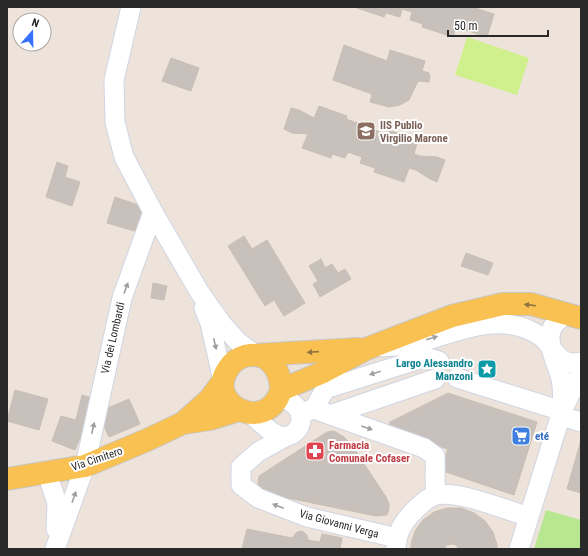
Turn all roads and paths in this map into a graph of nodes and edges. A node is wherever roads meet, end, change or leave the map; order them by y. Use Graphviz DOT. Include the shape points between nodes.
graph roads {
  1 [pos="131,7"];
  2 [pos="153,212"];
  3 [pos="200,294"];
  4 [pos="574,316"];
  5 [pos="366,349"];
  6 [pos="552,351"];
  7 [pos="256,355"];
  8 [pos="581,362"];
  9 [pos="437,370"];
  10 [pos="581,372"];
  11 [pos="223,381"];
  12 [pos="280,392"];
  13 [pos="244,412"];
  14 [pos="315,413"];
  15 [pos="562,413"];
  16 [pos="581,422"];
  17 [pos="183,423"];
  18 [pos="287,436"];
  19 [pos="85,466"];
  20 [pos="47,473"];
  21 [pos="7,479"];
  22 [pos="436,495"];
  23 [pos="529,517"];
  24 [pos="396,544"];
  25 [pos="55,548"];
  26 [pos="519,549"];
  1 -- 2 [label="street" via="114,80 115,122 124,157"];
  2 -- 3 [label="street"];
  19 -- 2 [label="street, Via dei Lombardi, one-way" via="122,298"];
  3 -- 7 [label="street" via="238,342"];
  3 -- 11 [label="street, one-way" via="210,323"];
  4 -- 5 [label="main road, one-way" via="530,304 503,304 452,316"];
  4 -- 6 [label="street" via="560,318 554,324 549,335"];
  5 -- 6 [label="street, one-way" via="415,344 487,324 512,324 542,338"];
  5 -- 7 [label="main road, one-way"];
  5 -- 12 [label="main road"];
  6 -- 8 [label="street" via="565,362"];
  6 -- 15 [label="street" via="562,381"];
  7 -- 11 [label="main road" via="238,359 228,368"];
  7 -- 12 [label="main road" via="265,358 276,367 281,381"];
  9 -- 14 [label="street"];
  9 -- 14 [label="street, one-way" via="426,357 325,389"];
  9 -- 15 [label="street" via="447,360 454,363 458,370 457,378"];
  10 -- 15 [label="street"];
  11 -- 13 [label="main road" via="226,398"];
  11 -- 17 [label="main road, Via Cimitero" via="210,399"];
  12 -- 13 [label="main road" via="268,409"];
  12 -- 14 [label="street" via="298,409"];
  13 -- 17 [label="main road, Via Cimitero"];
  13 -- 18 [label="street" via="277,435"];
  14 -- 18 [label="street" via="301,419 293,434"];
  14 -- 22 [label="street, one-way" via="424,448 435,456"];
  15 -- 16 [label="street"];
  15 -- 23 [label="street"];
  17 -- 19 [label="main road, Via Cimitero"];
  24 -- 18 [label="street, Via Giovanni Verga, one-way" via="307,517 258,498 241,485 241,466 258,452"];
  19 -- 20 [label="main road, Via Cimitero"];
  25 -- 19 [label="street, Via dei Lombardi, one-way"];
  20 -- 21 [label="main road, Via Cimitero"];
  20 -- 25 [label="street" via="57,503"];
  22 -- 23 [label="street" via="459,495"];
  22 -- 24 [label="street" via="423,502 408,516 397,534"];
  23 -- 26 [label="street"];
}
